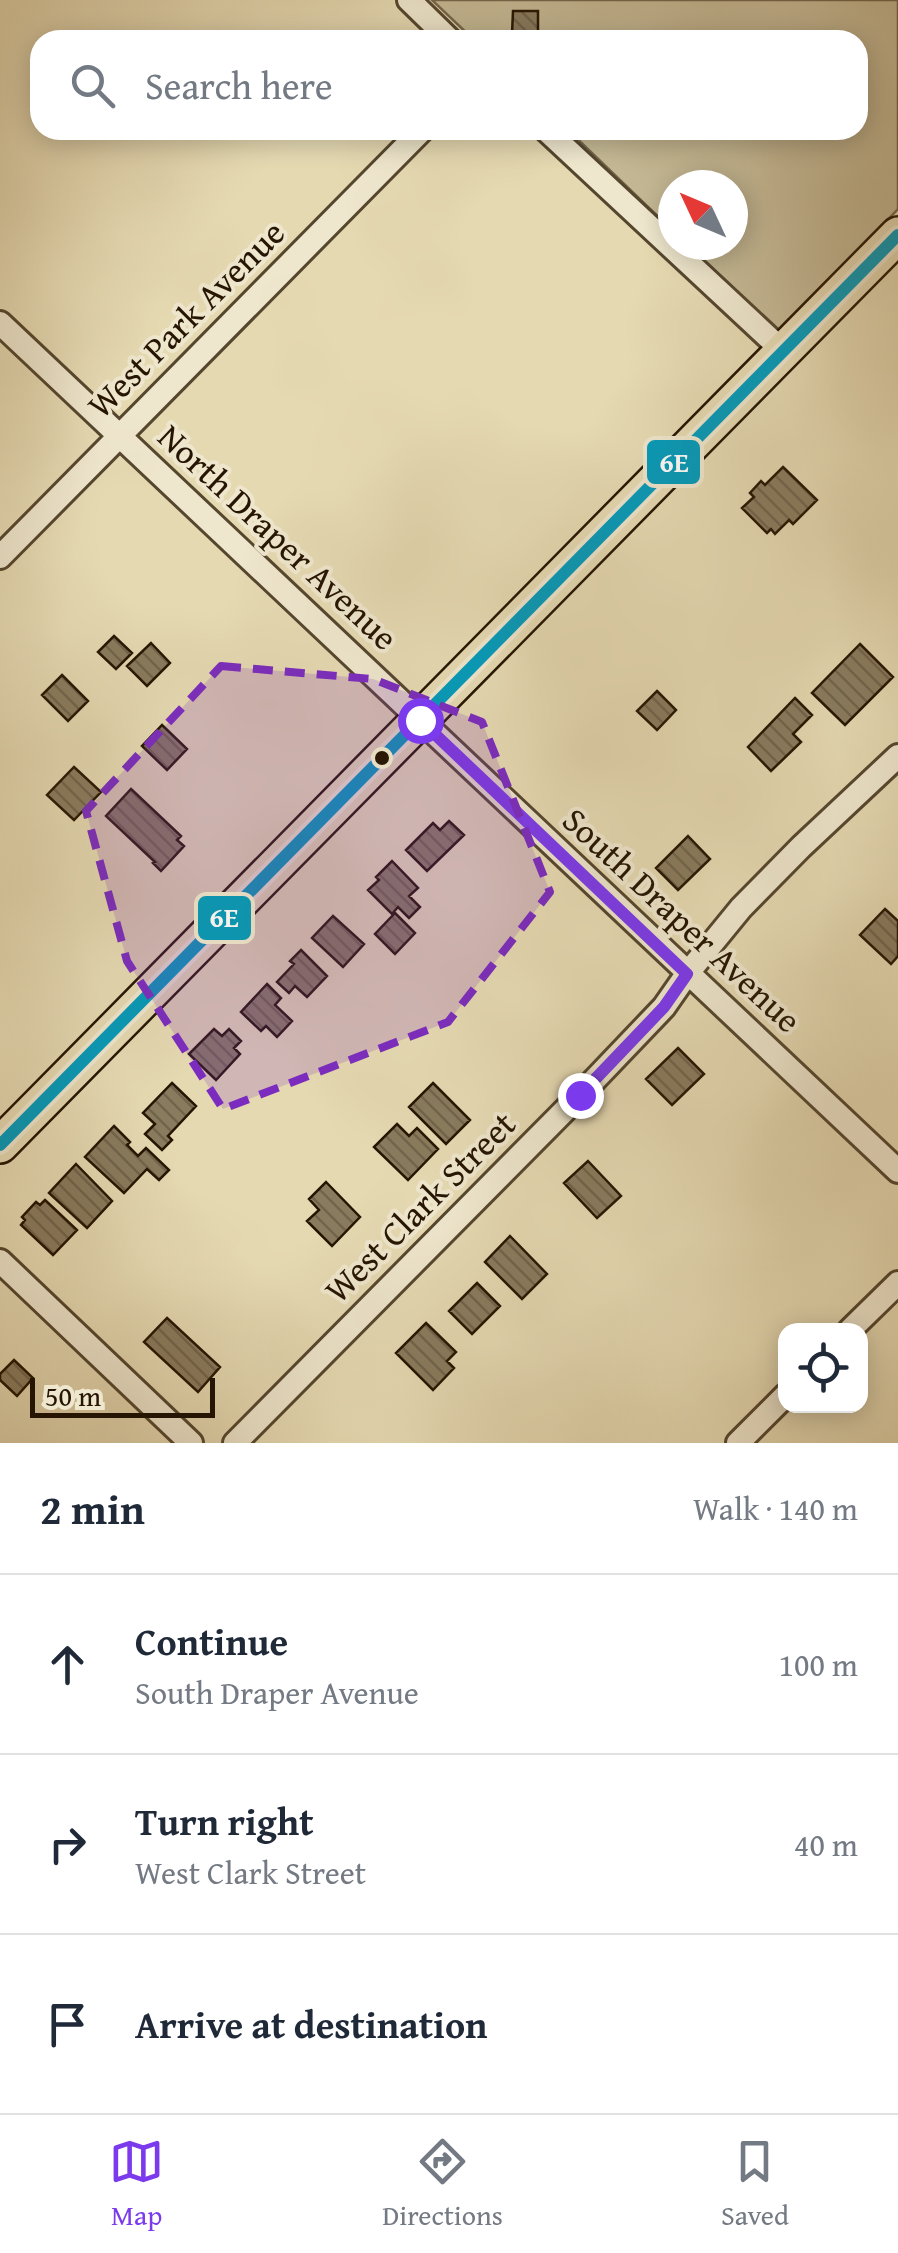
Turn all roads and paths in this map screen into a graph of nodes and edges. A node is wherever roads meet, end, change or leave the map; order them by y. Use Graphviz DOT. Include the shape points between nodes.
graph roads {
  1 [pos="409,0"];
  2 [pos="440,30"];
  3 [pos="412,140"];
  4 [pos="557,140"];
  5 [pos="898,235"];
  6 [pos="0,323"];
  7 [pos="783,351"];
  8 [pos="119,436"];
  9 [pos="0,557"];
  10 [pos="420,720"];
  11 [pos="898,756"];
  12 [pos="687,974"];
  13 [pos="0,1145"];
  14 [pos="898,1171"];
  15 [pos="0,1261"];
  16 [pos="898,1283"];
  17 [pos="857,1323"];
  18 [pos="778,1405"];
  19 [pos="752,1438"];
  20 [pos="191,1443"];
  21 [pos="234,1443"];
  1 -- 2 [label="street"];
  3 -- 8 [label="street, West Park Avenue"];
  4 -- 7 [label="street"];
  5 -- 7 [label="main road"];
  6 -- 8 [label="street, North Draper Avenue"];
  7 -- 10 [label="main road"];
  8 -- 9 [label="street, West Park Avenue"];
  8 -- 10 [label="street, North Draper Avenue"];
  10 -- 12 [label="street, South Draper Avenue"];
  10 -- 13 [label="main road"];
  11 -- 12 [label="street, West Clark Street" via="741,908"];
  12 -- 14 [label="street, South Draper Avenue"];
  12 -- 21 [label="street, West Clark Street" via="580,1095"];
  15 -- 20 [label="street"];
  16 -- 17 [label="street"];
  18 -- 19 [label="street"];
}
